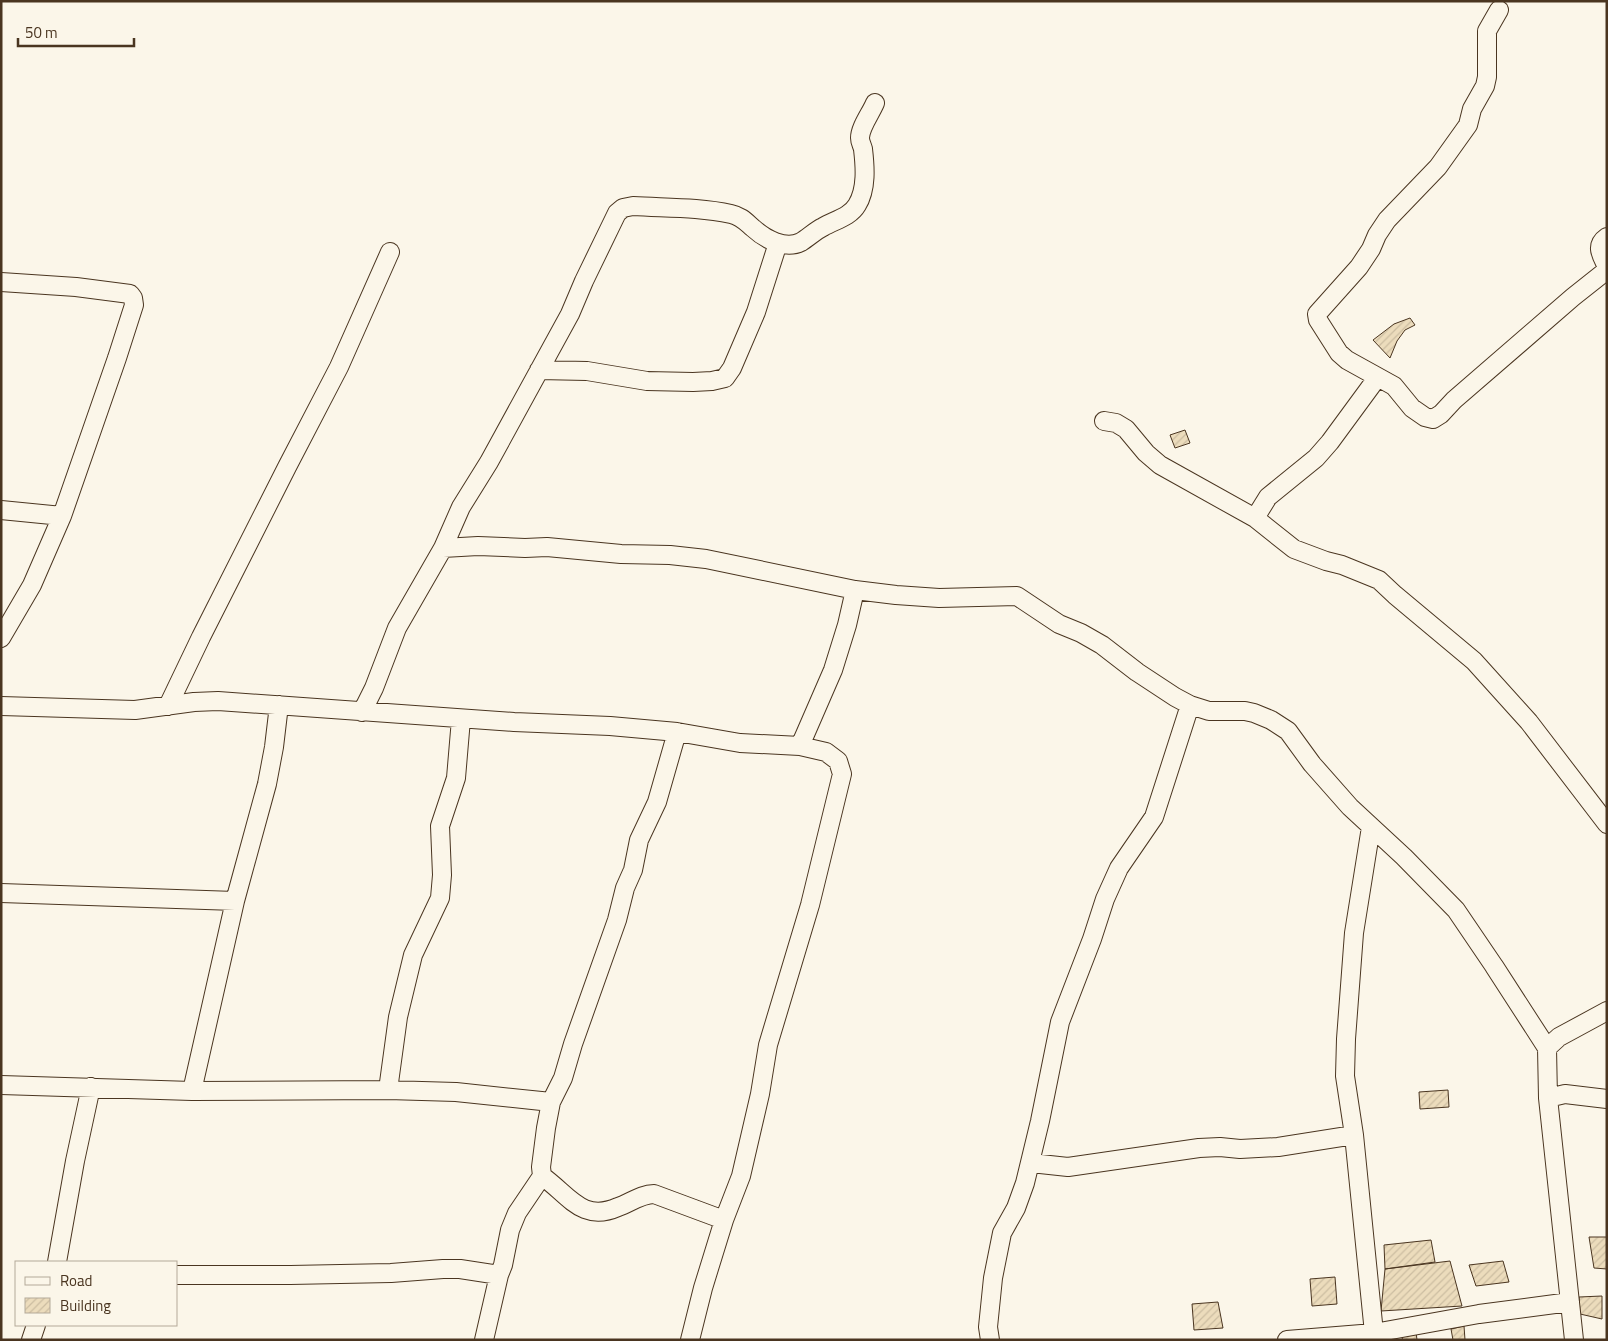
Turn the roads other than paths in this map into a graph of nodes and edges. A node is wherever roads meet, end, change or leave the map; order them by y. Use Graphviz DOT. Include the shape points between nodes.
graph roads {
  1 [pos="1499,10"];
  2 [pos="875,104"];
  3 [pos="1607,237"];
  4 [pos="778,243"];
  5 [pos="390,252"];
  6 [pos="1607,269"];
  7 [pos="1,282"];
  8 [pos="539,370"];
  9 [pos="1377,378"];
  10 [pos="1104,421"];
  11 [pos="1,510"];
  12 [pos="62,516"];
  13 [pos="1255,518"];
  14 [pos="443,548"];
  15 [pos="855,590"];
  16 [pos="1,638"];
  17 [pos="279,705"];
  18 [pos="1190,705"];
  19 [pos="1,706"];
  20 [pos="168,706"];
  21 [pos="362,712"];
  22 [pos="461,719"];
  23 [pos="677,732"];
  24 [pos="800,746"];
  25 [pos="1607,824"];
  26 [pos="1372,828"];
  27 [pos="1,893"];
  28 [pos="236,901"];
  29 [pos="1607,1011"];
  30 [pos="1547,1048"];
  31 [pos="1,1085"];
  32 [pos="91,1087"];
  33 [pos="388,1090"];
  34 [pos="192,1091"];
  35 [pos="1548,1098"];
  36 [pos="1607,1100"];
  37 [pos="551,1102"];
  38 [pos="1354,1135"];
  39 [pos="1031,1163"];
  40 [pos="542,1176"];
  41 [pos="724,1220"];
  42 [pos="57,1261"];
  43 [pos="178,1275"];
  44 [pos="499,1275"];
  45 [pos="1570,1302"];
  46 [pos="36,1326"];
  47 [pos="1374,1333"];
  48 [pos="31,1340"];
  49 [pos="484,1340"];
  50 [pos="690,1340"];
  51 [pos="990,1340"];
  52 [pos="1287,1340"];
  53 [pos="1574,1340"];
  1 -- 9 [label="street" via="1487,31 1485,86 1472,109 1468,125 1438,167 1387,220 1359,268 1317,314 1339,353"];
  2 -- 4 [label="street" via="860,136 864,171 857,205 849,215 820,228 799,243"];
  3 -- 6 [label="street" via="1599,247"];
  4 -- 8 [label="street" via="756,312 725,378 693,382 646,381 587,371"];
  4 -- 8 [label="street" via="734,214 704,209 623,208 617,213 570,314"];
  5 -- 20 [label="street" via="339,367"];
  6 -- 9 [label="street" via="1433,419 1412,408 1394,386"];
  7 -- 12 [label="street" via="76,287 130,294 133,298 134,305 117,358"];
  8 -- 14 [label="street" via="461,507"];
  9 -- 13 [label="street" via="1330,442 1316,458 1268,497"];
  10 -- 13 [label="street" via="1126,429 1160,465"];
  11 -- 12 [label="street"];
  12 -- 16 [label="street" via="32,585"];
  13 -- 25 [label="street" via="1294,549 1379,580 1474,661 1529,722"];
  14 -- 15 [label="street" via="547,547 670,555 706,559"];
  14 -- 21 [label="street" via="397,628"];
  15 -- 18 [label="street" via="939,598 1018,596 1059,624 1102,645 1137,672"];
  15 -- 24 [label="street" via="833,670"];
  17 -- 20 [label="street" via="218,700"];
  17 -- 21 [label="street"];
  17 -- 28 [label="street" via="267,784"];
  18 -- 26 [label="street" via="1209,711 1254,713 1288,731 1312,764"];
  18 -- 39 [label="street" via="1154,817 1119,868 1108,891 1060,1022"];
  19 -- 20 [label="street" via="135,710"];
  21 -- 22 [label="street"];
  22 -- 23 [label="street"];
  22 -- 33 [label="street" via="456,778 440,826 440,898 413,955 398,1018"];
  23 -- 24 [label="street" via="740,743"];
  23 -- 37 [label="street" via="657,802 638,840 618,920 563,1078"];
  24 -- 41 [label="street" via="826,752 838,761 842,774 810,906 768,1044 741,1176"];
  26 -- 30 [label="street" via="1456,910"];
  26 -- 38 [label="street" via="1354,933 1346,1039 1345,1076"];
  27 -- 28 [label="street"];
  28 -- 34 [label="street"];
  29 -- 30 [label="street" via="1559,1037"];
  30 -- 35 [label="street"];
  31 -- 32 [label="street"];
  32 -- 34 [label="street"];
  32 -- 42 [label="street" via="74,1161"];
  33 -- 34 [label="street"];
  33 -- 37 [label="street" via="456,1092"];
  35 -- 36 [label="street" via="1565,1094"];
  35 -- 45 [label="street"];
  37 -- 40 [label="street"];
  38 -- 39 [label="street" via="1278,1147 1199,1148 1096,1164"];
  38 -- 47 [label="street"];
  39 -- 51 [label="street" via="1016,1208 1002,1233 992,1278"];
  40 -- 41 [label="street" via="587,1211 603,1212 654,1194"];
  40 -- 44 [label="street" via="517,1213"];
  41 -- 50 [label="street" via="702,1288"];
  43 -- 44 [label="street" via="290,1276 443,1269"];
  44 -- 49 [label="street"];
  45 -- 47 [label="street"];
  45 -- 53 [label="street"];
  46 -- 48 [label="street"];
  47 -- 52 [label="street"];
}
